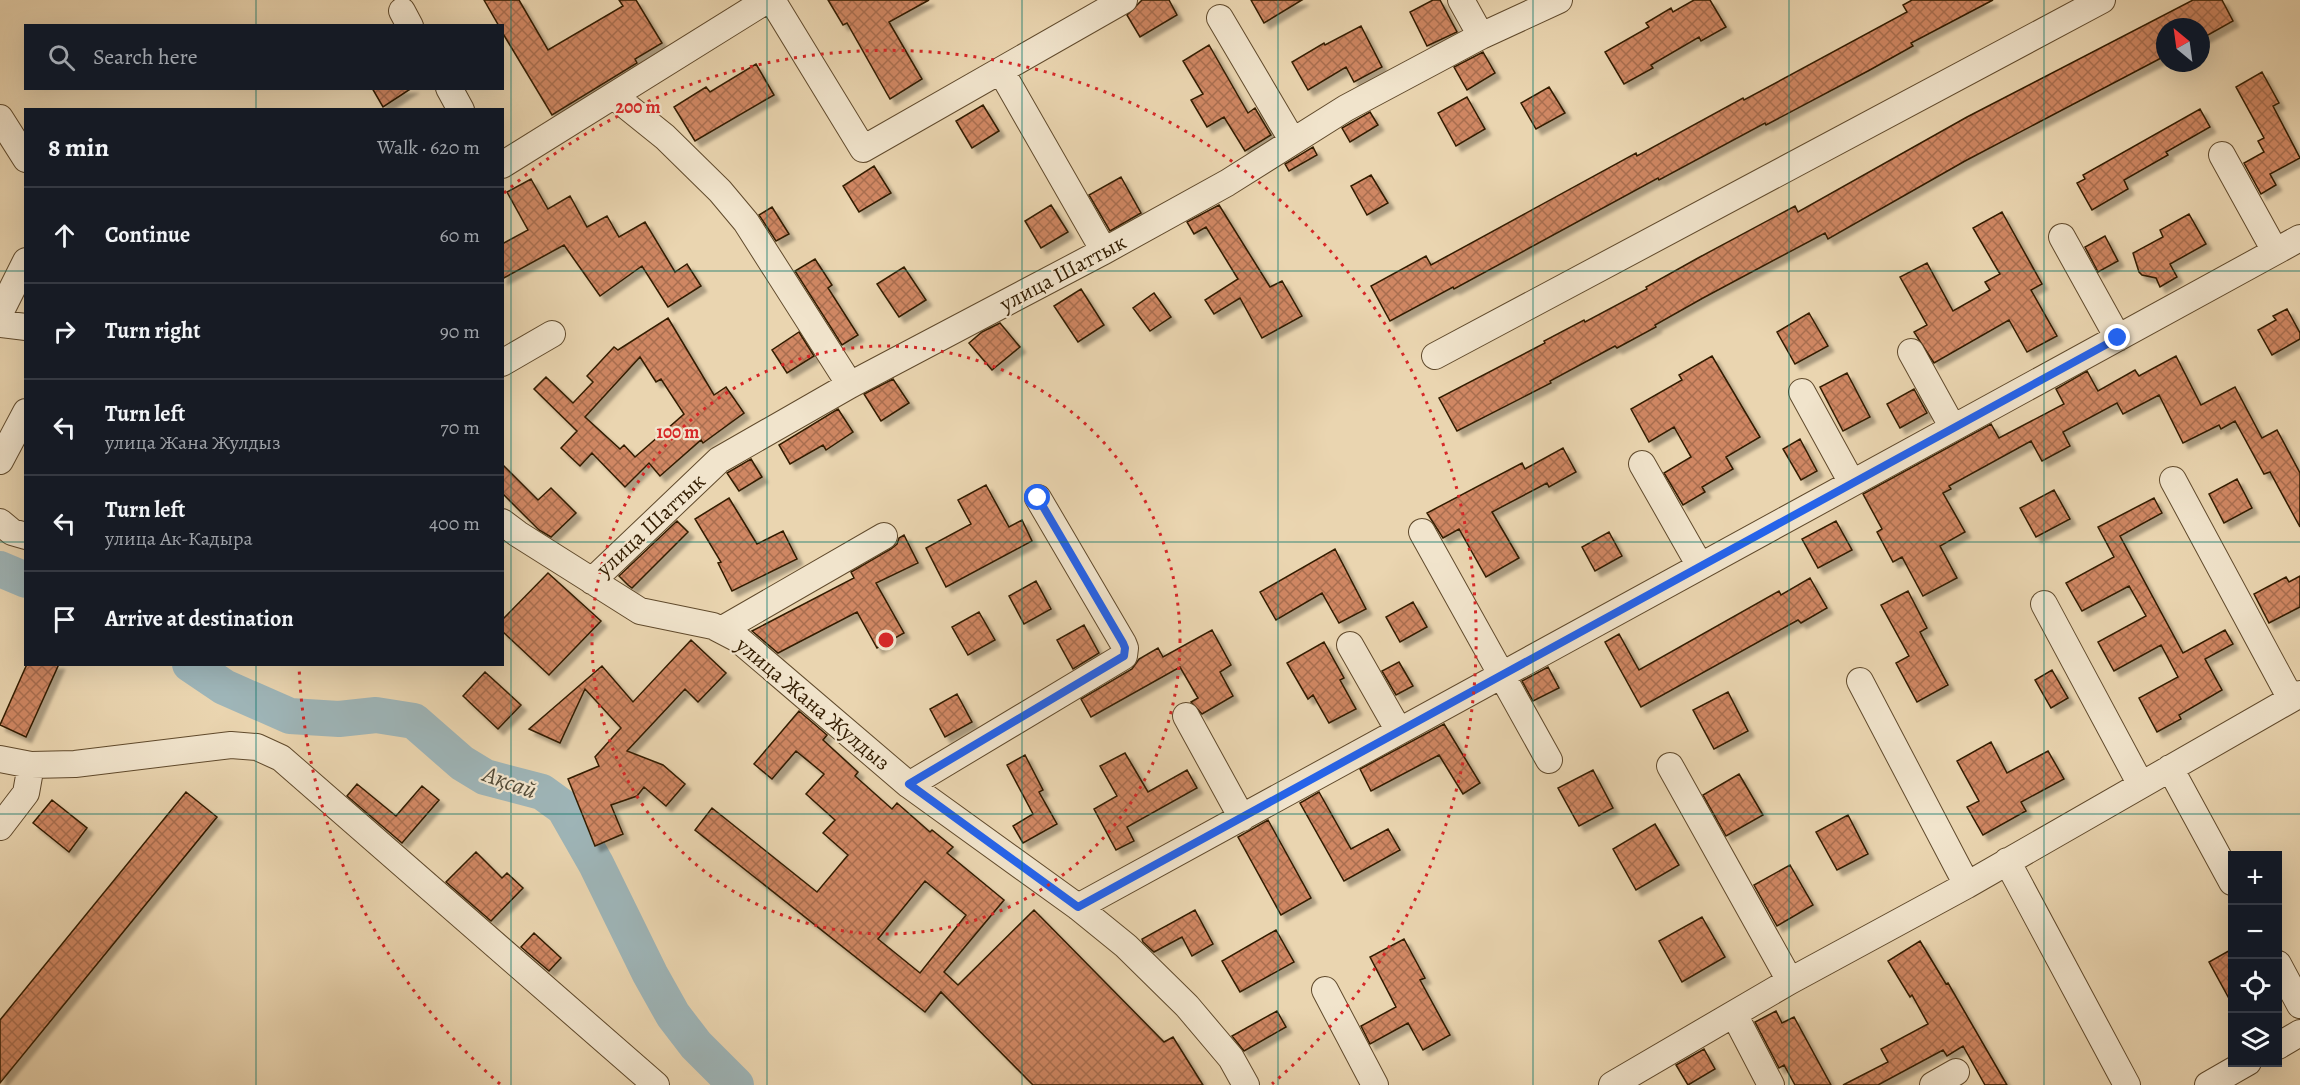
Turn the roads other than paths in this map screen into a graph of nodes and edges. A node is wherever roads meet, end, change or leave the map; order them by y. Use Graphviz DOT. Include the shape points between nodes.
graph roads {
  1 [pos="769,0"];
  2 [pos="1124,0"];
  3 [pos="1461,0"];
  4 [pos="1559,0"];
  5 [pos="2102,0"];
  6 [pos="1220,18"];
  7 [pos="1481,36"];
  8 [pos="1000,71"];
  9 [pos="449,90"];
  10 [pos="614,96"];
  11 [pos="460,108"];
  12 [pos="0,118"];
  13 [pos="1292,140"];
  14 [pos="2222,155"];
  15 [pos="24,156"];
  16 [pos="504,164"];
  17 [pos="2062,237"];
  18 [pos="2300,238"];
  19 [pos="1104,251"];
  20 [pos="2275,251"];
  21 [pos="24,265"];
  22 [pos="0,313"];
  23 [pos="0,324"];
  24 [pos="24,327"];
  25 [pos="552,334"];
  26 [pos="2118,338"];
  27 [pos="1911,352"];
  28 [pos="1435,356"];
  29 [pos="504,362"];
  30 [pos="850,385"];
  31 [pos="1802,392"];
  32 [pos="24,416"];
  33 [pos="1953,428"];
  34 [pos="0,461"];
  35 [pos="1642,464"];
  36 [pos="2172,480"];
  37 [pos="1852,483"];
  38 [pos="1038,498"];
  39 [pos="0,522"];
  40 [pos="504,523"];
  41 [pos="1422,532"];
  42 [pos="24,535"];
  43 [pos="884,536"];
  44 [pos="1700,566"];
  45 [pos="592,581"];
  46 [pos="2044,604"];
  47 [pos="721,630"];
  48 [pos="1350,645"];
  49 [pos="1503,675"];
  50 [pos="1860,681"];
  51 [pos="2296,696"];
  52 [pos="1186,716"];
  53 [pos="1400,731"];
  54 [pos="0,759"];
  55 [pos="1549,760"];
  56 [pos="31,765"];
  57 [pos="1670,766"];
  58 [pos="2170,768"];
  59 [pos="909,784"];
  60 [pos="2140,785"];
  61 [pos="4,813"];
  62 [pos="1242,818"];
  63 [pos="2007,861"];
  64 [pos="2228,875"];
  65 [pos="1967,885"];
  66 [pos="1078,907"];
  67 [pos="2282,973"];
  68 [pos="1791,981"];
  69 [pos="1325,990"];
  70 [pos="2300,1005"];
  71 [pos="1734,1014"];
  72 [pos="2300,1033"];
  73 [pos="2282,1043"];
  74 [pos="2239,1067"];
  75 [pos="1956,1072"];
  76 [pos="656,1085"];
  77 [pos="1246,1085"];
  78 [pos="1375,1085"];
  79 [pos="1612,1085"];
  80 [pos="1771,1085"];
  81 [pos="1933,1085"];
  82 [pos="2127,1085"];
  83 [pos="2208,1085"];
  1 -- 8 [label="street" via="863,149"];
  1 -- 10 [label="street"];
  2 -- 8 [label="street"];
  3 -- 7 [label="street"];
  4 -- 7 [label="street, улица Шаттык"];
  5 -- 28 [label="street"];
  6 -- 13 [label="street"];
  7 -- 13 [label="street, улица Шаттык"];
  8 -- 19 [label="street"];
  9 -- 11 [label="street"];
  10 -- 16 [label="street"];
  10 -- 30 [label="street" via="666,137 720,190 746,222"];
  12 -- 15 [label="street"];
  13 -- 19 [label="street, улица Шаттык" via="1227,183"];
  14 -- 20 [label="street"];
  17 -- 26 [label="street"];
  18 -- 20 [label="street"];
  19 -- 30 [label="street, улица Шаттык"];
  20 -- 26 [label="street"];
  21 -- 22 [label="street"];
  23 -- 24 [label="street"];
  25 -- 29 [label="street"];
  26 -- 33 [label="street"];
  27 -- 33 [label="street"];
  30 -- 45 [label="street, улица Шаттык" via="719,460"];
  31 -- 37 [label="street"];
  32 -- 34 [label="street"];
  33 -- 37 [label="street"];
  35 -- 44 [label="street"];
  36 -- 51 [label="street"];
  37 -- 44 [label="street"];
  38 -- 59 [label="street" via="1123,643 1124,656"];
  39 -- 42 [label="street"];
  40 -- 45 [label="street, улица Жана Жулдыз"];
  41 -- 49 [label="street"];
  43 -- 47 [label="street"];
  44 -- 49 [label="street"];
  45 -- 47 [label="street, улица Жана Жулдыз" via="640,611 692,620"];
  46 -- 60 [label="street"];
  47 -- 59 [label="street, улица Жана Жулдыз" via="738,639"];
  48 -- 53 [label="street"];
  49 -- 53 [label="street"];
  49 -- 55 [label="street"];
  50 -- 65 [label="street"];
  51 -- 58 [label="street"];
  52 -- 62 [label="street"];
  53 -- 62 [label="street"];
  54 -- 56 [label="street"];
  56 -- 61 [label="street" via="26,793"];
  56 -- 76 [label="street" via="75,764 231,745 257,747 281,758"];
  57 -- 68 [label="street"];
  58 -- 60 [label="street"];
  58 -- 64 [label="street"];
  59 -- 66 [label="street, улица Жана Жулдыз"];
  60 -- 63 [label="street"];
  62 -- 66 [label="street"];
  63 -- 65 [label="street"];
  63 -- 82 [label="street"];
  65 -- 68 [label="street"];
  66 -- 77 [label="street, улица Жана Жулдыз" via="1126,946 1187,1006 1232,1059"];
  67 -- 70 [label="street"];
  68 -- 71 [label="street"];
  69 -- 78 [label="street"];
  71 -- 79 [label="street"];
  71 -- 80 [label="street"];
  72 -- 73 [label="street"];
  74 -- 83 [label="street"];
  75 -- 81 [label="street"];
}
